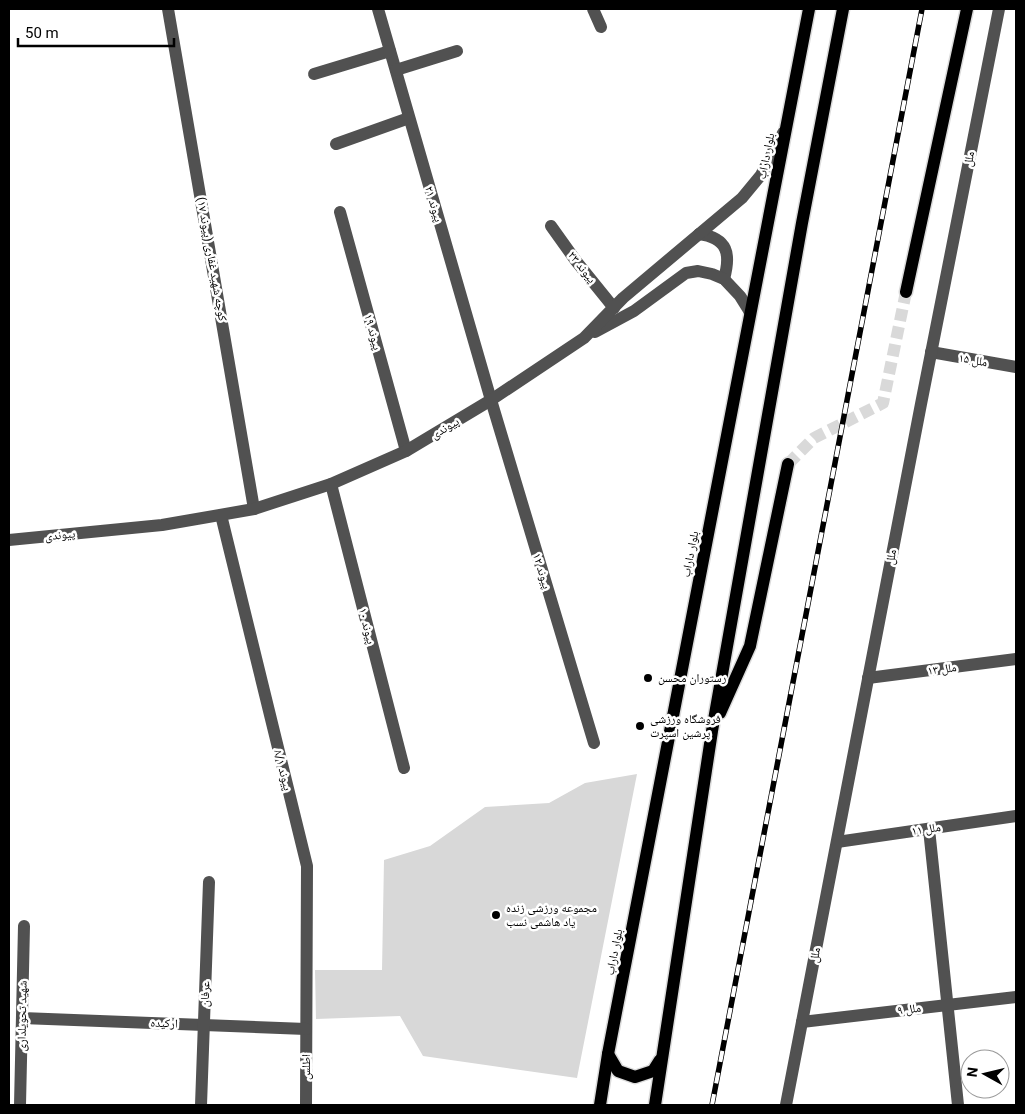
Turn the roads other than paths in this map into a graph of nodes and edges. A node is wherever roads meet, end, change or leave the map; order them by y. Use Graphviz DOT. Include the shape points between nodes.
graph roads {
  1 [pos="168,9"];
  2 [pos="378,9"];
  3 [pos="593,9"];
  4 [pos="809,9"];
  5 [pos="843,9"];
  6 [pos="967,9"];
  7 [pos="999,9"];
  8 [pos="601,27"];
  9 [pos="390,51"];
  10 [pos="457,51"];
  11 [pos="396,70"];
  12 [pos="314,74"];
  13 [pos="409,118"];
  14 [pos="785,131"];
  15 [pos="336,144"];
  16 [pos="340,212"];
  17 [pos="551,226"];
  18 [pos="699,234"];
  19 [pos="724,279"];
  20 [pos="906,292"];
  21 [pos="614,308"];
  22 [pos="750,312"];
  23 [pos="584,338"];
  24 [pos="931,352"];
  25 [pos="1016,368"];
  26 [pos="491,400"];
  27 [pos="406,451"];
  28 [pos="788,464"];
  29 [pos="331,484"];
  30 [pos="254,509"];
  31 [pos="221,515"];
  32 [pos="9,540"];
  33 [pos="1016,660"];
  34 [pos="868,678"];
  35 [pos="712,731"];
  36 [pos="594,743"];
  37 [pos="404,768"];
  38 [pos="1016,816"];
  39 [pos="929,829"];
  40 [pos="837,842"];
  41 [pos="208,882"];
  42 [pos="24,926"];
  43 [pos="1016,997"];
  44 [pos="947,1005"];
  45 [pos="22,1018"];
  46 [pos="802,1022"];
  47 [pos="204,1025"];
  48 [pos="306,1029"];
  49 [pos="608,1054"];
  50 [pos="663,1055"];
  51 [pos="20,1105"];
  52 [pos="201,1105"];
  53 [pos="306,1105"];
  54 [pos="600,1105"];
  55 [pos="654,1105"];
  56 [pos="786,1105"];
  57 [pos="958,1105"];
  1 -- 30 [label="street, کوچه شهید غفاری (پیوند ۱۷)"];
  2 -- 9 [label="street, پیوند ۲۱"];
  3 -- 8 [label="street"];
  4 -- 14 [label="main road, بلوار داراب"];
  5 -- 35 [label="main road"];
  6 -- 20 [label="main road"];
  7 -- 24 [label="street, ملل"];
  9 -- 11 [label="street, پیوند ۲۱"];
  9 -- 12 [label="street"];
  10 -- 11 [label="street"];
  11 -- 13 [label="street, پیوند ۲۱"];
  13 -- 15 [label="street"];
  13 -- 26 [label="street, پیوند ۲۱"];
  14 -- 18 [label="street, پیوندی" via="750,189"];
  14 -- 22 [label="main road, بلوار داراب"];
  16 -- 27 [label="street, پیوند ۱۹"];
  17 -- 21 [label="street, پیوند ۲۳"];
  18 -- 19 [label="street" via="719,240 726,248 728,258"];
  18 -- 21 [label="street, پیوندی"];
  19 -- 22 [label="street"];
  19 -- 23 [label="street" via="698,271 686,272 634,311"];
  21 -- 23 [label="street, پیوندی"];
  22 -- 49 [label="main road, بلوار داراب"];
  23 -- 26 [label="street, پیوندی"];
  24 -- 25 [label="street, ملل ۱۵"];
  24 -- 34 [label="street, ملل"];
  26 -- 27 [label="street, پیوندی"];
  26 -- 36 [label="street, پیوند ۱۲"];
  27 -- 29 [label="street, پیوندی"];
  28 -- 35 [label="main road" via="750,646"];
  29 -- 30 [label="street, پیوندی"];
  29 -- 37 [label="street, پیوند ۱۰"];
  30 -- 31 [label="street, پیوندی"];
  31 -- 32 [label="street, پیوندی" via="162,525"];
  31 -- 48 [label="street, پیوند ۸/۱" via="307,866"];
  33 -- 34 [label="street, ملل ۱۳"];
  34 -- 40 [label="street, ملل"];
  35 -- 50 [label="main road"];
  38 -- 39 [label="street, ملل ۱۱"];
  39 -- 40 [label="street, ملل ۱۱"];
  39 -- 44 [label="street"];
  40 -- 46 [label="street, ملل"];
  41 -- 47 [label="street, عرفان"];
  42 -- 45 [label="street, شهید تحویلداری"];
  43 -- 44 [label="street, ملل ۹"];
  44 -- 46 [label="street, ملل ۹"];
  44 -- 57 [label="street"];
  45 -- 47 [label="street, ارکیده"];
  45 -- 51 [label="street, شهید تحویلداری"];
  46 -- 56 [label="street, ملل"];
  47 -- 48 [label="street, ارکیده"];
  47 -- 52 [label="street, عرفان"];
  48 -- 53 [label="street, اطلس"];
  49 -- 50 [label="main road" via="618,1071 635,1077 653,1072"];
  49 -- 54 [label="main road, بلوار داراب"];
  50 -- 55 [label="main road"];
}
